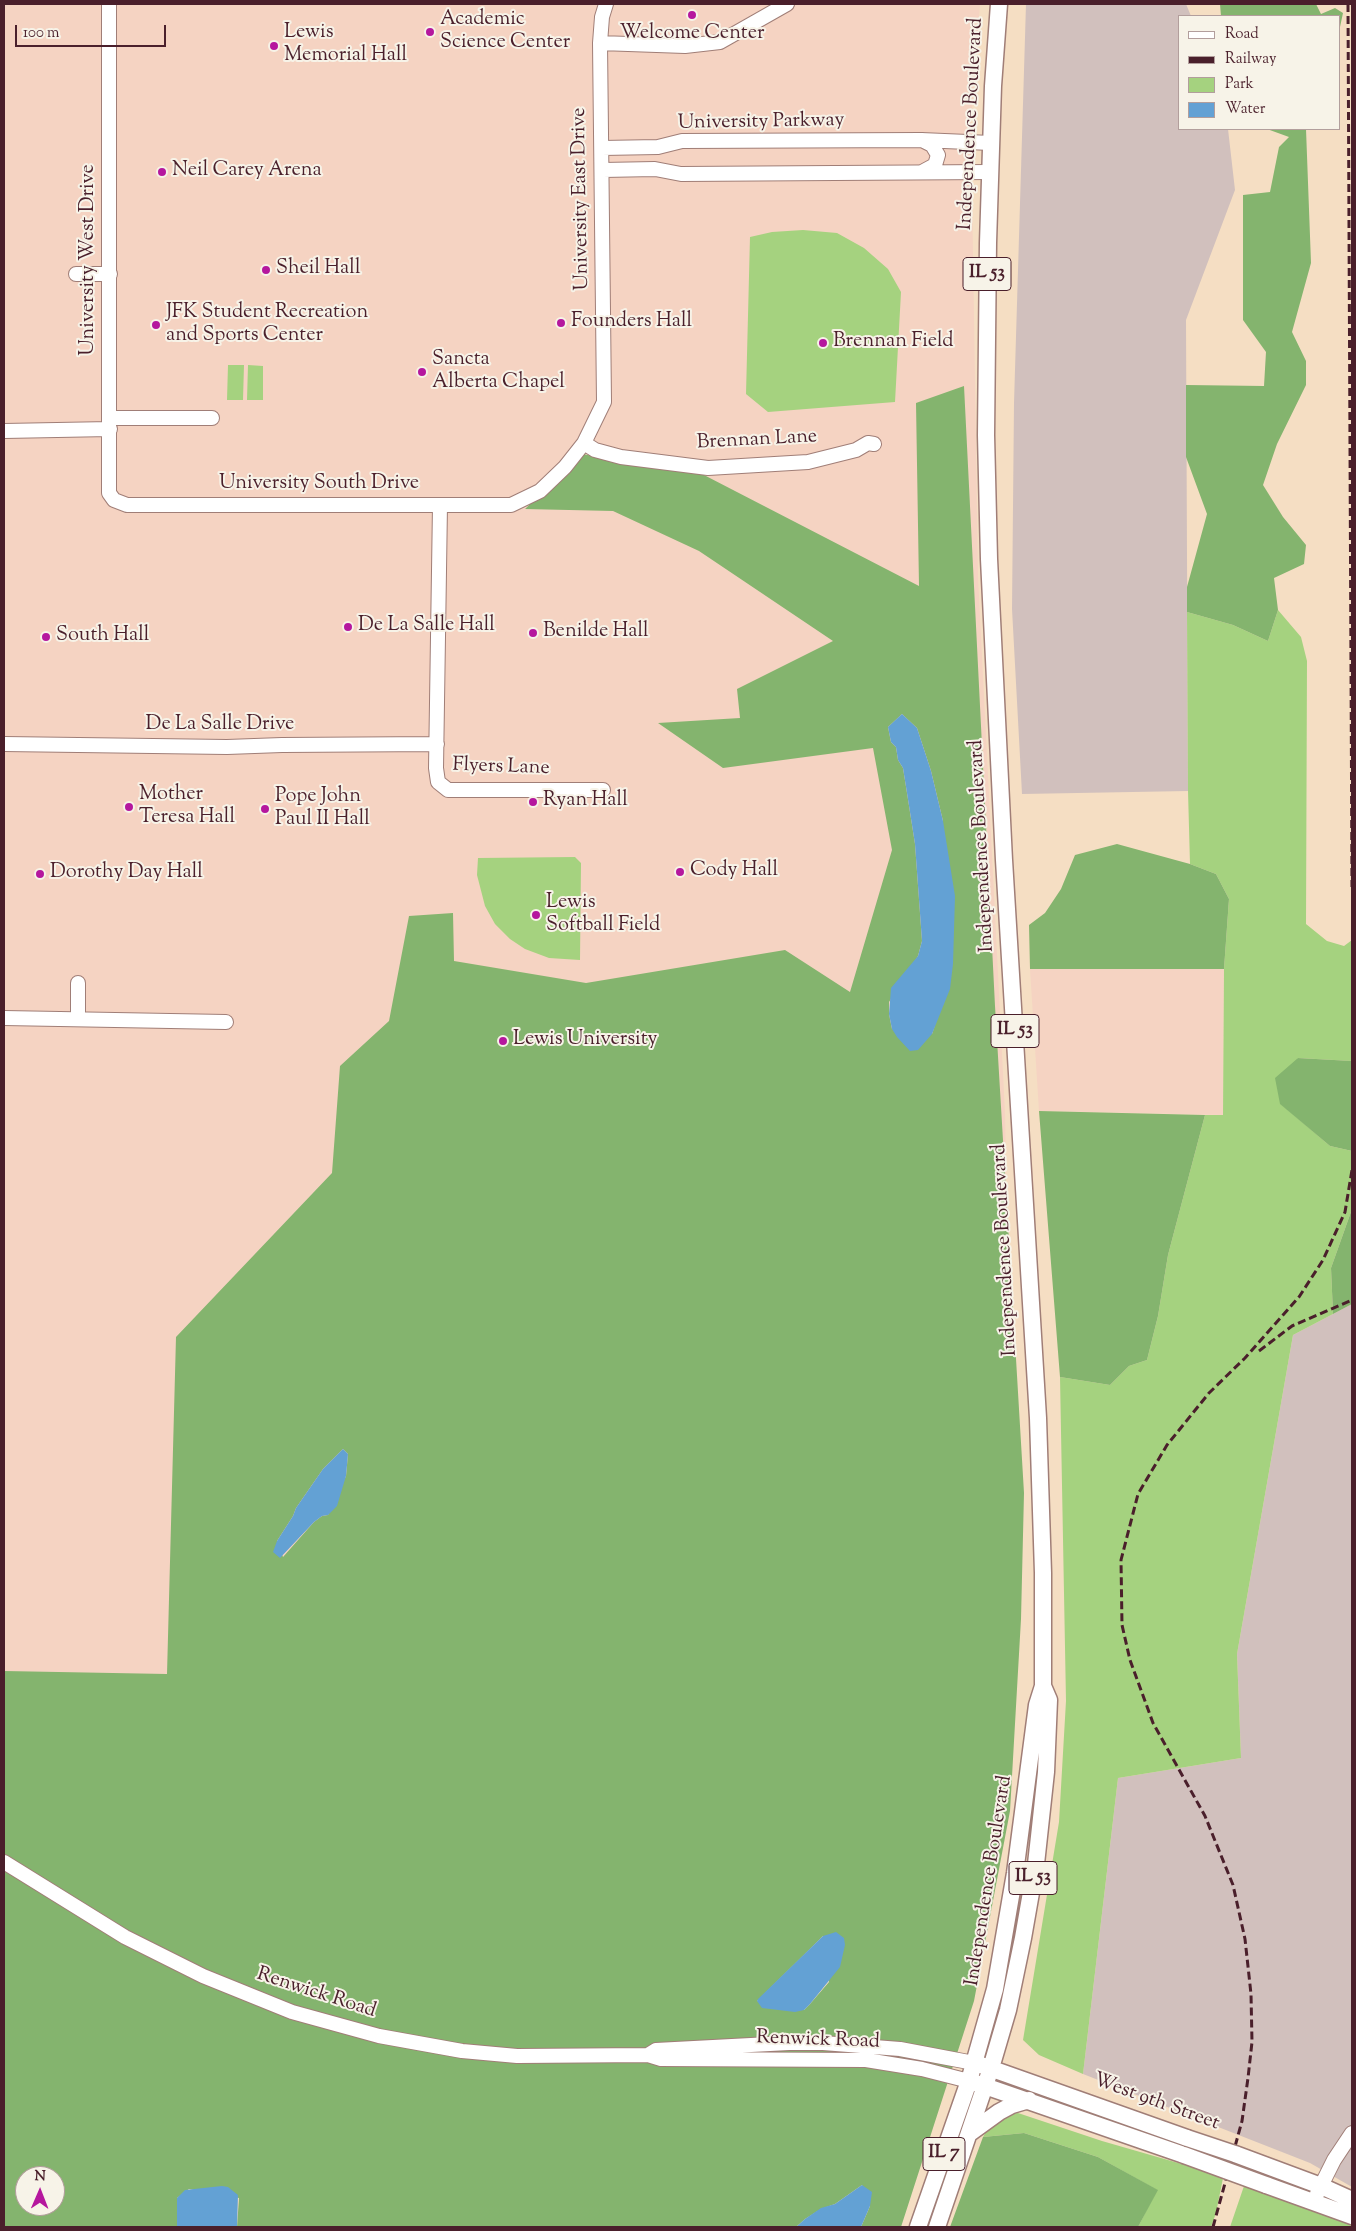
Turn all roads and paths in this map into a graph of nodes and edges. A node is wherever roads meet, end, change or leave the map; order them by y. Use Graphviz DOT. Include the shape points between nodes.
graph roads {
  1 [pos="109,4"];
  2 [pos="606,4"];
  3 [pos="787,4"];
  4 [pos="999,4"];
  5 [pos="600,43"];
  6 [pos="921,140"];
  7 [pos="991,143"];
  8 [pos="602,148"];
  9 [pos="603,170"];
  10 [pos="921,172"];
  11 [pos="990,172"];
  12 [pos="76,274"];
  13 [pos="110,274"];
  14 [pos="212,418"];
  15 [pos="110,424"];
  16 [pos="4,431"];
  17 [pos="584,442"];
  18 [pos="874,444"];
  19 [pos="127,505"];
  20 [pos="440,505"];
  21 [pos="511,505"];
  22 [pos="4,744"];
  23 [pos="437,744"];
  24 [pos="602,790"];
  25 [pos="78,983"];
  26 [pos="4,1018"];
  27 [pos="78,1019"];
  28 [pos="226,1022"];
  29 [pos="1043,1686"];
  30 [pos="4,1862"];
  31 [pos="648,2055"];
  32 [pos="974,2063"];
  33 [pos="991,2068"];
  34 [pos="969,2081"];
  35 [pos="986,2086"];
  36 [pos="1029,2100"];
  37 [pos="1352,2133"];
  38 [pos="970,2134"];
  39 [pos="1321,2186"];
  40 [pos="1352,2200"];
  41 [pos="1313,2202"];
  42 [pos="1352,2216"];
  43 [pos="918,2227"];
  44 [pos="937,2227"];
  1 -- 13 [label="street, University West Drive"];
  2 -- 5 [label="street, University East Drive"];
  3 -- 5 [label="street" via="732,36 713,43 665,46"];
  4 -- 7 [label="main road, Independence Boulevard / IL 53"];
  5 -- 8 [label="street, University East Drive"];
  6 -- 7 [label="street, University Parkway"];
  6 -- 8 [label="street, University Parkway" via="682,142 658,148"];
  6 -- 10 [label="street" via="932,145 938,155 935,165"];
  7 -- 11 [label="main road, Independence Boulevard / IL 53"];
  8 -- 9 [label="street, University East Drive"];
  9 -- 10 [label="street" via="656,169 681,174"];
  9 -- 17 [label="street, University East Drive" via="604,402"];
  10 -- 11 [label="street"];
  11 -- 29 [label="main road, Independence Boulevard / IL 53" via="986,367 989,559 1038,1418"];
  12 -- 13 [label="street"];
  13 -- 15 [label="street, University West Drive"];
  14 -- 15 [label="street"];
  15 -- 16 [label="street"];
  15 -- 19 [label="street, University West Drive" via="109,493 114,500"];
  17 -- 18 [label="street, Brennan Lane" via="595,450 621,457 708,468 808,462"];
  17 -- 21 [label="street, University East Drive" via="565,467 540,491"];
  19 -- 20 [label="street, University South Drive"];
  20 -- 21 [label="street, University South Drive"];
  20 -- 23 [label="street, Flyers Lane"];
  22 -- 23 [label="street, De La Salle Drive" via="227,747"];
  23 -- 24 [label="street, Flyers Lane" via="438,782 448,790"];
  25 -- 27 [label="street"];
  26 -- 27 [label="street"];
  27 -- 28 [label="street"];
  29 -- 32 [label="main road, Independence Boulevard / IL 53" via="1037,1705 1007,1924"];
  29 -- 33 [label="main road, Independence Boulevard / IL 53" via="1049,1700 1049,1719 1036,1864 1016,1974"];
  30 -- 31 [label="street, Renwick Road" via="125,1937 203,1976 292,2012 416,2044 483,2053 557,2057"];
  31 -- 32 [label="street, Renwick Road" via="656,2050 823,2043 900,2049"];
  31 -- 34 [label="street, Renwick Road" via="661,2059 866,2060"];
  32 -- 33 [label="main road, West 9th Street"];
  32 -- 34 [label="main road, Independence Boulevard / IL 53"];
  33 -- 35 [label="main road, Independence Boulevard / IL 7"];
  33 -- 39 [label="main road, West 9th Street, bridge"];
  34 -- 35 [label="main road, Renwick Road"];
  34 -- 43 [label="main road, IL 7"];
  35 -- 36 [label="main road, West 9th Street"];
  35 -- 38 [label="main road, IL 7"];
  36 -- 38 [label="main road" via="999,2112"];
  36 -- 41 [label="main road, West 9th Street, bridge"];
  37 -- 39 [label="street"];
  38 -- 44 [label="main road, IL 7"];
  39 -- 40 [label="main road, West 9th Street"];
  39 -- 41 [label="street"];
  41 -- 42 [label="main road, West 9th Street"];
}
